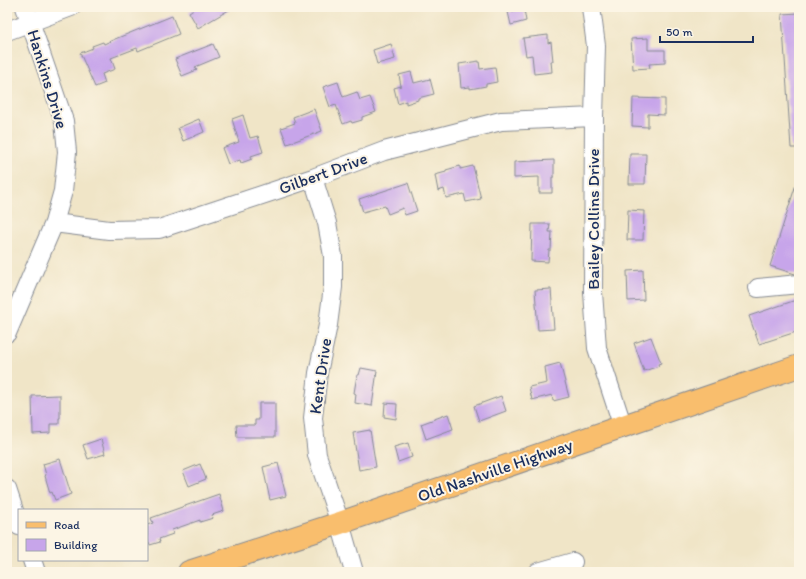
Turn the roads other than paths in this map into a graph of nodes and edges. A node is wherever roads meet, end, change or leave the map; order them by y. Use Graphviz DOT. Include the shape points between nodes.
graph roads {
  1 [pos="71,7"];
  2 [pos="591,7"];
  3 [pos="27,15"];
  4 [pos="7,30"];
  5 [pos="594,117"];
  6 [pos="313,178"];
  7 [pos="54,223"];
  8 [pos="799,284"];
  9 [pos="758,288"];
  10 [pos="7,334"];
  11 [pos="799,366"];
  12 [pos="623,427"];
  13 [pos="7,489"];
  14 [pos="18,523"];
  15 [pos="340,523"];
  16 [pos="32,561"];
  17 [pos="573,562"];
  18 [pos="36,572"];
  19 [pos="189,572"];
  20 [pos="354,572"];
  21 [pos="538,572"];
  1 -- 3 [label="street"];
  2 -- 5 [label="street, Bailey Collins Drive" via="596,46"];
  3 -- 4 [label="street"];
  3 -- 7 [label="street, Hankins Drive" via="64,122 67,152 63,191"];
  5 -- 6 [label="street, Gilbert Drive" via="502,121 384,151"];
  5 -- 12 [label="street, Bailey Collins Drive" via="593,292 597,348"];
  6 -- 7 [label="street, Gilbert Drive" via="159,229 109,230"];
  6 -- 15 [label="street, Kent Drive" via="327,223 333,256 333,287 313,418 317,455"];
  7 -- 10 [label="street, Hankins Drive"];
  8 -- 9 [label="street"];
  11 -- 12 [label="main road, Old Nashville Highway"];
  12 -- 15 [label="main road, Old Nashville Highway"];
  13 -- 14 [label="street"];
  15 -- 19 [label="main road, Old Nashville Highway"];
  15 -- 20 [label="street, Kent Drive"];
  16 -- 18 [label="street"];
  17 -- 21 [label="street"];
}
